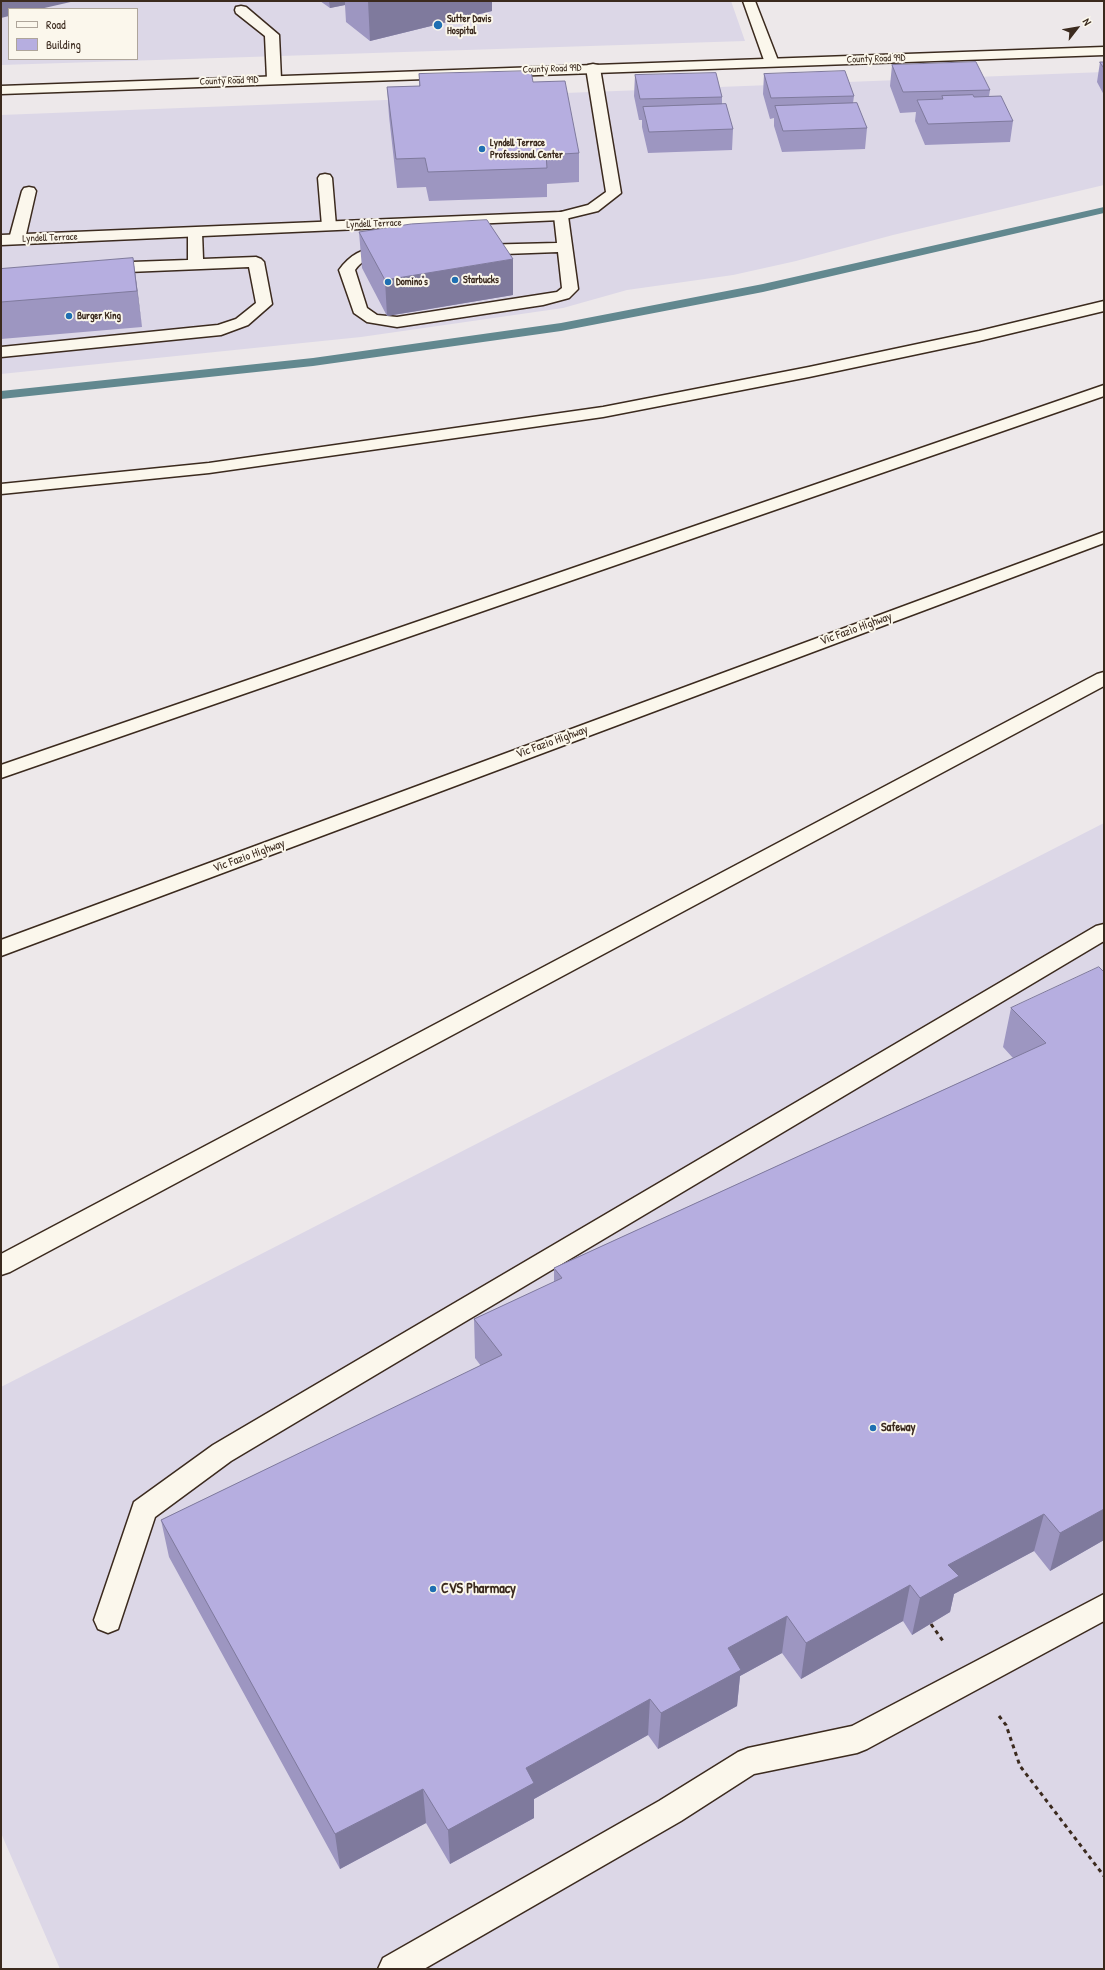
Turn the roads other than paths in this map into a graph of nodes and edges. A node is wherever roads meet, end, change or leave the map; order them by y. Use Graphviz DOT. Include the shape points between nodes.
graph roads {
  1 [pos="749,1"];
  2 [pos="241,10"];
  3 [pos="1104,51"];
  4 [pos="772,62"];
  5 [pos="592,68"];
  6 [pos="274,79"];
  7 [pos="1,90"];
  8 [pos="325,178"];
  9 [pos="29,191"];
  10 [pos="561,216"];
  11 [pos="329,226"];
  12 [pos="195,232"];
  13 [pos="17,239"];
  14 [pos="1,240"];
  15 [pos="566,247"];
  16 [pos="466,250"];
  17 [pos="404,252"];
  18 [pos="196,264"];
  19 [pos="87,268"];
  20 [pos="1104,306"];
  21 [pos="1,352"];
  22 [pos="1104,390"];
  23 [pos="1,489"];
  24 [pos="1104,537"];
  25 [pos="1104,678"];
  26 [pos="1,772"];
  27 [pos="1104,931"];
  28 [pos="1,948"];
  29 [pos="1,1265"];
  30 [pos="1104,1606"];
  31 [pos="108,1620"];
  32 [pos="394,1969"];
  1 -- 4 [label="main road"];
  2 -- 6 [label="main road" via="272,35"];
  3 -- 4 [label="main road, County Road 99D"];
  4 -- 5 [label="main road, County Road 99D"];
  5 -- 6 [label="main road, County Road 99D"];
  5 -- 10 [label="main road, Lyndell Terrace" via="614,193 594,208"];
  6 -- 7 [label="main road, County Road 99D"];
  8 -- 11 [label="main road"];
  9 -- 13 [label="main road"];
  10 -- 11 [label="main road, Lyndell Terrace"];
  10 -- 15 [label="main road"];
  11 -- 12 [label="main road, Lyndell Terrace"];
  12 -- 13 [label="main road, Lyndell Terrace"];
  12 -- 18 [label="main road"];
  13 -- 14 [label="main road, Lyndell Terrace"];
  15 -- 16 [label="main road"];
  15 -- 17 [label="main road" via="570,289 563,295 396,322 373,319 360,310 347,270 354,259 366,254"];
  18 -- 19 [label="main road"];
  18 -- 21 [label="main road" via="256,262 264,304 242,322 221,330"];
  20 -- 23 [label="main road" via="817,371 603,412 209,468"];
  22 -- 26 [label="main road"];
  24 -- 28 [label="main road, Vic Fazio Highway"];
  25 -- 29 [label="main road"];
  27 -- 31 [label="main road" via="222,1453 144,1510"];
  30 -- 32 [label="main road" via="857,1739 748,1762 670,1811"];
}
